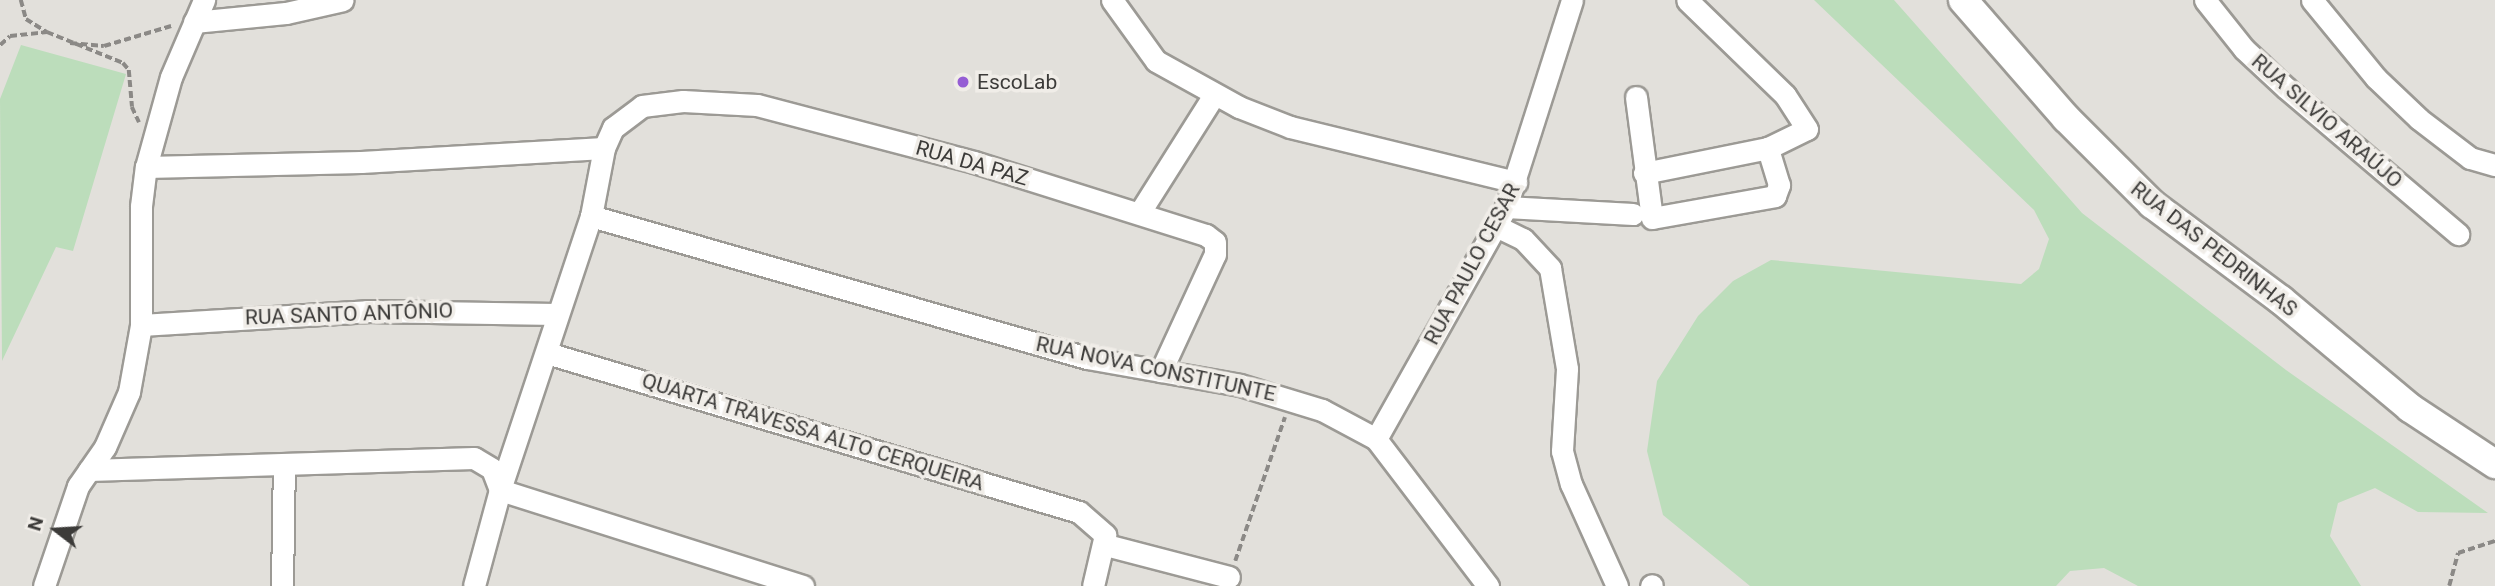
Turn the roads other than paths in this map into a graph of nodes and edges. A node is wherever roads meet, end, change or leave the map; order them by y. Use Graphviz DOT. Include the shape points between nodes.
graph roads {
  1 [pos="204,0"];
  2 [pos="343,0"];
  3 [pos="1112,0"];
  4 [pos="1572,0"];
  5 [pos="1687,0"];
  6 [pos="1962,0"];
  7 [pos="2205,0"];
  8 [pos="2312,0"];
  9 [pos="194,23"];
  10 [pos="1214,95"];
  11 [pos="1636,97"];
  12 [pos="604,148"];
  13 [pos="1768,148"];
  14 [pos="2495,165"];
  15 [pos="146,167"];
  16 [pos="1644,173"];
  17 [pos="1516,182"];
  18 [pos="1140,212"];
  19 [pos="1641,214"];
  20 [pos="592,216"];
  21 [pos="1501,217"];
  22 [pos="2458,234"];
  23 [pos="556,314"];
  24 [pos="141,325"];
  25 [pos="547,353"];
  26 [pos="1161,371"];
  27 [pos="1376,439"];
  28 [pos="284,464"];
  29 [pos="2495,464"];
  30 [pos="89,470"];
  31 [pos="500,490"];
  32 [pos="1106,545"];
  33 [pos="1229,577"];
  34 [pos="44,586"];
  35 [pos="282,586"];
  36 [pos="474,586"];
  37 [pos="803,586"];
  38 [pos="1093,586"];
  39 [pos="1488,586"];
  40 [pos="1617,586"];
  1 -- 9 [label="street"];
  2 -- 9 [label="street" via="286,13"];
  3 -- 10 [label="street" via="1150,55"];
  4 -- 17 [label="street, RUA PAULO CESAR"];
  5 -- 13 [label="street" via="1785,95 1807,123 1804,133"];
  6 -- 29 [label="main road, RUA DAS PEDRINHAS" via="2066,118 2152,204 2281,300 2410,408"];
  7 -- 22 [label="street, RUA SILVIO ARAÚJO" via="2244,49 2286,88"];
  8 -- 14 [label="street" via="2376,78 2418,119 2470,158"];
  9 -- 15 [label="street" via="154,130"];
  10 -- 17 [label="street" via="1290,127"];
  10 -- 18 [label="street"];
  11 -- 16 [label="street"];
  12 -- 15 [label="street" via="361,162"];
  12 -- 18 [label="street, RUA DA PAZ" via="613,128 642,106 683,102 757,106 791,111"];
  12 -- 20 [label="street"];
  13 -- 16 [label="street"];
  13 -- 19 [label="street" via="1779,185 1775,196 1657,218"];
  15 -- 24 [label="street" via="141,206"];
  16 -- 19 [label="street"];
  17 -- 21 [label="street, RUA PAULO CESAR"];
  18 -- 26 [label="street, RUA DA PAZ" via="1206,235 1216,246"];
  19 -- 21 [label="street"];
  20 -- 23 [label="street"];
  20 -- 26 [label="street, RUA NOVA CONSTITUNTE" via="1087,358"];
  21 -- 27 [label="street, RUA PAULO CESAR"];
  21 -- 40 [label="street" via="1550,268 1567,369 1562,451 1571,484"];
  23 -- 24 [label="street, RUA SANTO ANTÔNIO" via="367,311"];
  23 -- 25 [label="street"];
  24 -- 30 [label="street" via="123,410"];
  25 -- 31 [label="street"];
  25 -- 32 [label="street, QUARTA TRAVESSA ALTO CERQUEIRA" via="1079,512 1102,530"];
  26 -- 27 [label="street, RUA NOVA CONSTITUNTE" via="1292,399"];
  27 -- 39 [label="street, RUA NOVA CONSTITUNTE"];
  28 -- 30 [label="street"];
  28 -- 31 [label="street" via="474,458 492,469"];
  28 -- 35 [label="street"];
  30 -- 34 [label="street" via="69,509"];
  31 -- 36 [label="street"];
  31 -- 37 [label="street"];
  32 -- 33 [label="street"];
  32 -- 38 [label="street"];
}
